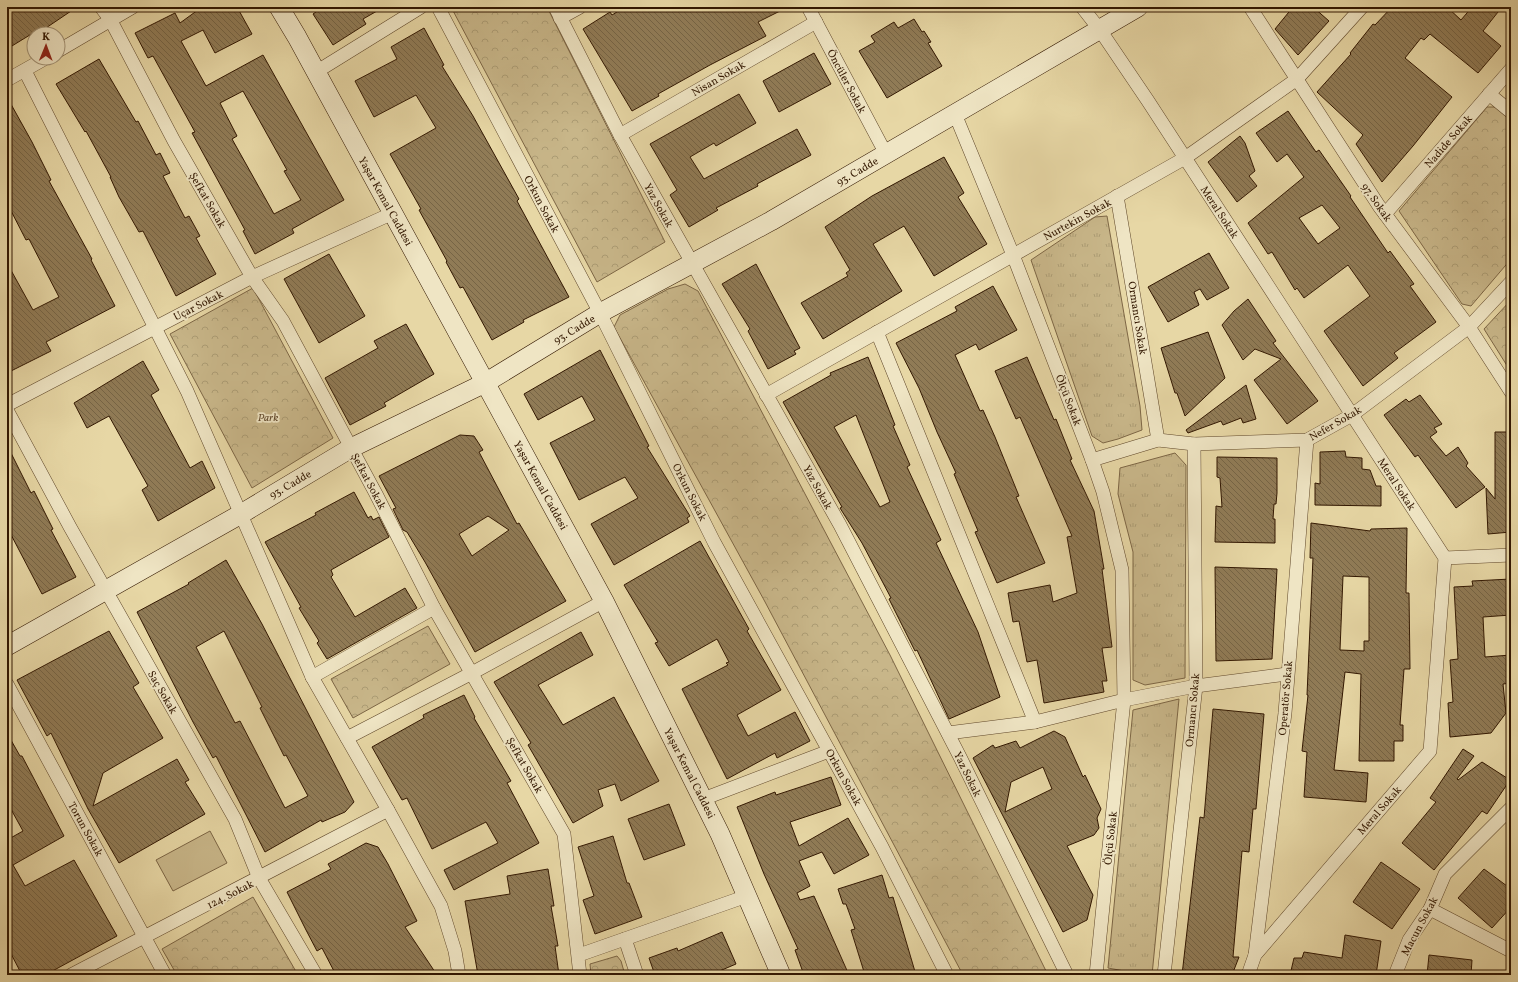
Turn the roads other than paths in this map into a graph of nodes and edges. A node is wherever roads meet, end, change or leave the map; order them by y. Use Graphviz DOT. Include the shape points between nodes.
graph roads {
  1 [pos="101,7"];
  2 [pos="133,7"];
  3 [pos="279,7"];
  4 [pos="421,7"];
  5 [pos="438,7"];
  6 [pos="580,7"];
  7 [pos="808,7"];
  8 [pos="1082,7"];
  9 [pos="1138,7"];
  10 [pos="1250,7"];
  11 [pos="1362,7"];
  12 [pos="558,12"];
  13 [pos="110,19"];
  14 [pos="816,22"];
  15 [pos="1100,30"];
  16 [pos="66,46"];
  17 [pos="33,66"];
  18 [pos="1511,69"];
  19 [pos="25,71"];
  20 [pos="316,72"];
  21 [pos="1296,79"];
  22 [pos="7,80"];
  23 [pos="1489,94"];
  24 [pos="1511,112"];
  25 [pos="955,114"];
  26 [pos="620,134"];
  27 [pos="886,154"];
  28 [pos="1185,158"];
  29 [pos="1117,196"];
  30 [pos="393,213"];
  31 [pos="1385,214"];
  32 [pos="1013,255"];
  33 [pos="692,263"];
  34 [pos="252,277"];
  35 [pos="1511,282"];
  36 [pos="600,313"];
  37 [pos="155,327"];
  38 [pos="1469,327"];
  39 [pos="877,332"];
  40 [pos="485,383"];
  41 [pos="1511,392"];
  42 [pos="766,395"];
  43 [pos="7,405"];
  44 [pos="7,410"];
  45 [pos="1352,415"];
  46 [pos="1158,440"];
  47 [pos="1307,440"];
  48 [pos="1194,444"];
  49 [pos="351,448"];
  50 [pos="1092,460"];
  51 [pos="240,514"];
  52 [pos="1511,555"];
  53 [pos="1445,558"];
  54 [pos="106,590"];
  55 [pos="604,601"];
  56 [pos="434,608"];
  57 [pos="7,646"];
  58 [pos="472,673"];
  59 [pos="1287,674"];
  60 [pos="312,677"];
  61 [pos="7,684"];
  62 [pos="1196,686"];
  63 [pos="1124,700"];
  64 [pos="1035,722"];
  65 [pos="948,733"];
  66 [pos="347,738"];
  67 [pos="829,751"];
  68 [pos="703,798"];
  69 [pos="1511,808"];
  70 [pos="388,810"];
  71 [pos="259,878"];
  72 [pos="747,896"];
  73 [pos="1430,909"];
  74 [pos="145,937"];
  75 [pos="625,939"];
  76 [pos="1511,951"];
  77 [pos="579,955"];
  78 [pos="1255,955"];
  79 [pos="71,975"];
  80 [pos="165,975"];
  81 [pos="316,975"];
  82 [pos="459,975"];
  83 [pos="580,975"];
  84 [pos="637,975"];
  85 [pos="781,975"];
  86 [pos="947,975"];
  87 [pos="1067,975"];
  88 [pos="1096,975"];
  89 [pos="1164,975"];
  90 [pos="1248,975"];
  91 [pos="1395,975"];
  1 -- 13 [label="street, Şefkat Sokak"];
  2 -- 13 [label="street"];
  3 -- 20 [label="main road, Yaşar Kemal Caddesi"];
  4 -- 20 [label="street"];
  5 -- 36 [label="street, Orkun Sokak"];
  6 -- 12 [label="street"];
  7 -- 14 [label="street, Öncüler Sokak"];
  8 -- 15 [label="street, Meral Sokak"];
  9 -- 15 [label="main road, 93. Cadde"];
  10 -- 21 [label="street, 97. Sokak"];
  11 -- 21 [label="street, Nurtekin Sokak"];
  12 -- 26 [label="street, Yaz Sokak"];
  13 -- 16 [label="street"];
  13 -- 34 [label="street, Şefkat Sokak" via="174,141"];
  14 -- 26 [label="street, Nisan Sokak"];
  14 -- 27 [label="street, Öncüler Sokak"];
  15 -- 25 [label="main road, 93. Cadde"];
  15 -- 28 [label="street, Meral Sokak"];
  17 -- 19 [label="street"];
  18 -- 23 [label="street, Nadide Sokak"];
  19 -- 22 [label="street"];
  19 -- 37 [label="street"];
  20 -- 30 [label="main road, Yaşar Kemal Caddesi"];
  21 -- 28 [label="street, Nurtekin Sokak"];
  21 -- 31 [label="street, 97. Sokak"];
  23 -- 24 [label="street"];
  23 -- 31 [label="street, Nadide Sokak"];
  25 -- 27 [label="main road, 93. Cadde"];
  25 -- 32 [label="street, Ölçü Sokak"];
  26 -- 33 [label="street, Yaz Sokak"];
  27 -- 33 [label="main road, 93. Cadde" via="771,221"];
  28 -- 29 [label="street, Nurtekin Sokak"];
  28 -- 45 [label="street, Meral Sokak"];
  29 -- 32 [label="street, Nurtekin Sokak"];
  29 -- 46 [label="street, Ormancı Sokak"];
  30 -- 34 [label="street, Uçar Sokak"];
  30 -- 40 [label="main road, Yaşar Kemal Caddesi"];
  31 -- 38 [label="street, 97. Sokak"];
  32 -- 39 [label="street, Nurtekin Sokak"];
  32 -- 50 [label="street, Ölçü Sokak"];
  33 -- 36 [label="main road, 93. Cadde"];
  33 -- 42 [label="street, Yaz Sokak"];
  34 -- 37 [label="street, Uçar Sokak"];
  34 -- 49 [label="street, Şefkat Sokak" via="283,321"];
  35 -- 38 [label="street, Nefer Sokak"];
  36 -- 40 [label="main road, 93. Cadde"];
  36 -- 67 [label="street, Orkun Sokak" via="714,542"];
  37 -- 43 [label="street, Uçar Sokak"];
  37 -- 51 [label="street" via="187,391"];
  38 -- 41 [label="street, 97. Sokak"];
  38 -- 45 [label="street, Nefer Sokak"];
  39 -- 42 [label="street, Nurtekin Sokak"];
  39 -- 64 [label="street"];
  40 -- 49 [label="main road, 93. Cadde"];
  40 -- 55 [label="main road, Yaşar Kemal Caddesi"];
  42 -- 65 [label="street, Yaz Sokak" via="840,525"];
  44 -- 54 [label="street, Saç Sokak"];
  45 -- 47 [label="street, Nefer Sokak"];
  45 -- 53 [label="street, Meral Sokak"];
  46 -- 48 [label="street, Nefer Sokak"];
  46 -- 50 [label="street, Nefer Sokak"];
  47 -- 48 [label="street, Nefer Sokak"];
  47 -- 59 [label="street, Operatör Sokak"];
  48 -- 62 [label="street, Ormancı Sokak"];
  49 -- 51 [label="main road, 93. Cadde"];
  49 -- 56 [label="street, Şefkat Sokak"];
  50 -- 63 [label="street, Ölçü Sokak" via="1104,492 1122,570"];
  51 -- 54 [label="main road, 93. Cadde"];
  51 -- 60 [label="street"];
  52 -- 53 [label="street"];
  53 -- 78 [label="street, Meral Sokak" via="1430,751"];
  54 -- 57 [label="main road, 93. Cadde"];
  54 -- 71 [label="street, Saç Sokak" via="235,819"];
  55 -- 58 [label="street"];
  55 -- 68 [label="main road, Yaşar Kemal Caddesi"];
  56 -- 58 [label="street, Şefkat Sokak"];
  56 -- 60 [label="street"];
  58 -- 66 [label="street"];
  58 -- 77 [label="street, Şefkat Sokak" via="564,834"];
  59 -- 62 [label="street"];
  59 -- 78 [label="street, Operatör Sokak" via="1285,713"];
  60 -- 66 [label="street"];
  61 -- 74 [label="street, Torun Sokak"];
  62 -- 63 [label="street"];
  62 -- 89 [label="street, Ormancı Sokak"];
  63 -- 64 [label="street"];
  63 -- 88 [label="street, Ölçü Sokak"];
  64 -- 65 [label="street"];
  65 -- 87 [label="street, Yaz Sokak"];
  66 -- 70 [label="street"];
  67 -- 68 [label="street"];
  67 -- 86 [label="street, Orkun Sokak" via="882,847"];
  68 -- 72 [label="main road, Yaşar Kemal Caddesi"];
  69 -- 73 [label="street, Macun Sokak" via="1445,874"];
  70 -- 71 [label="street, 124. Sokak"];
  70 -- 82 [label="street" via="441,906 455,951"];
  71 -- 74 [label="street, 124. Sokak"];
  71 -- 81 [label="street, Saç Sokak"];
  72 -- 75 [label="street"];
  72 -- 85 [label="main road, Yaşar Kemal Caddesi"];
  73 -- 76 [label="street"];
  73 -- 91 [label="street, Macun Sokak" via="1409,940"];
  74 -- 79 [label="street, 124. Sokak"];
  74 -- 80 [label="street, Torun Sokak"];
  75 -- 77 [label="street"];
  75 -- 84 [label="street"];
  77 -- 83 [label="street, Şefkat Sokak"];
  78 -- 90 [label="street, Meral Sokak"];
}
